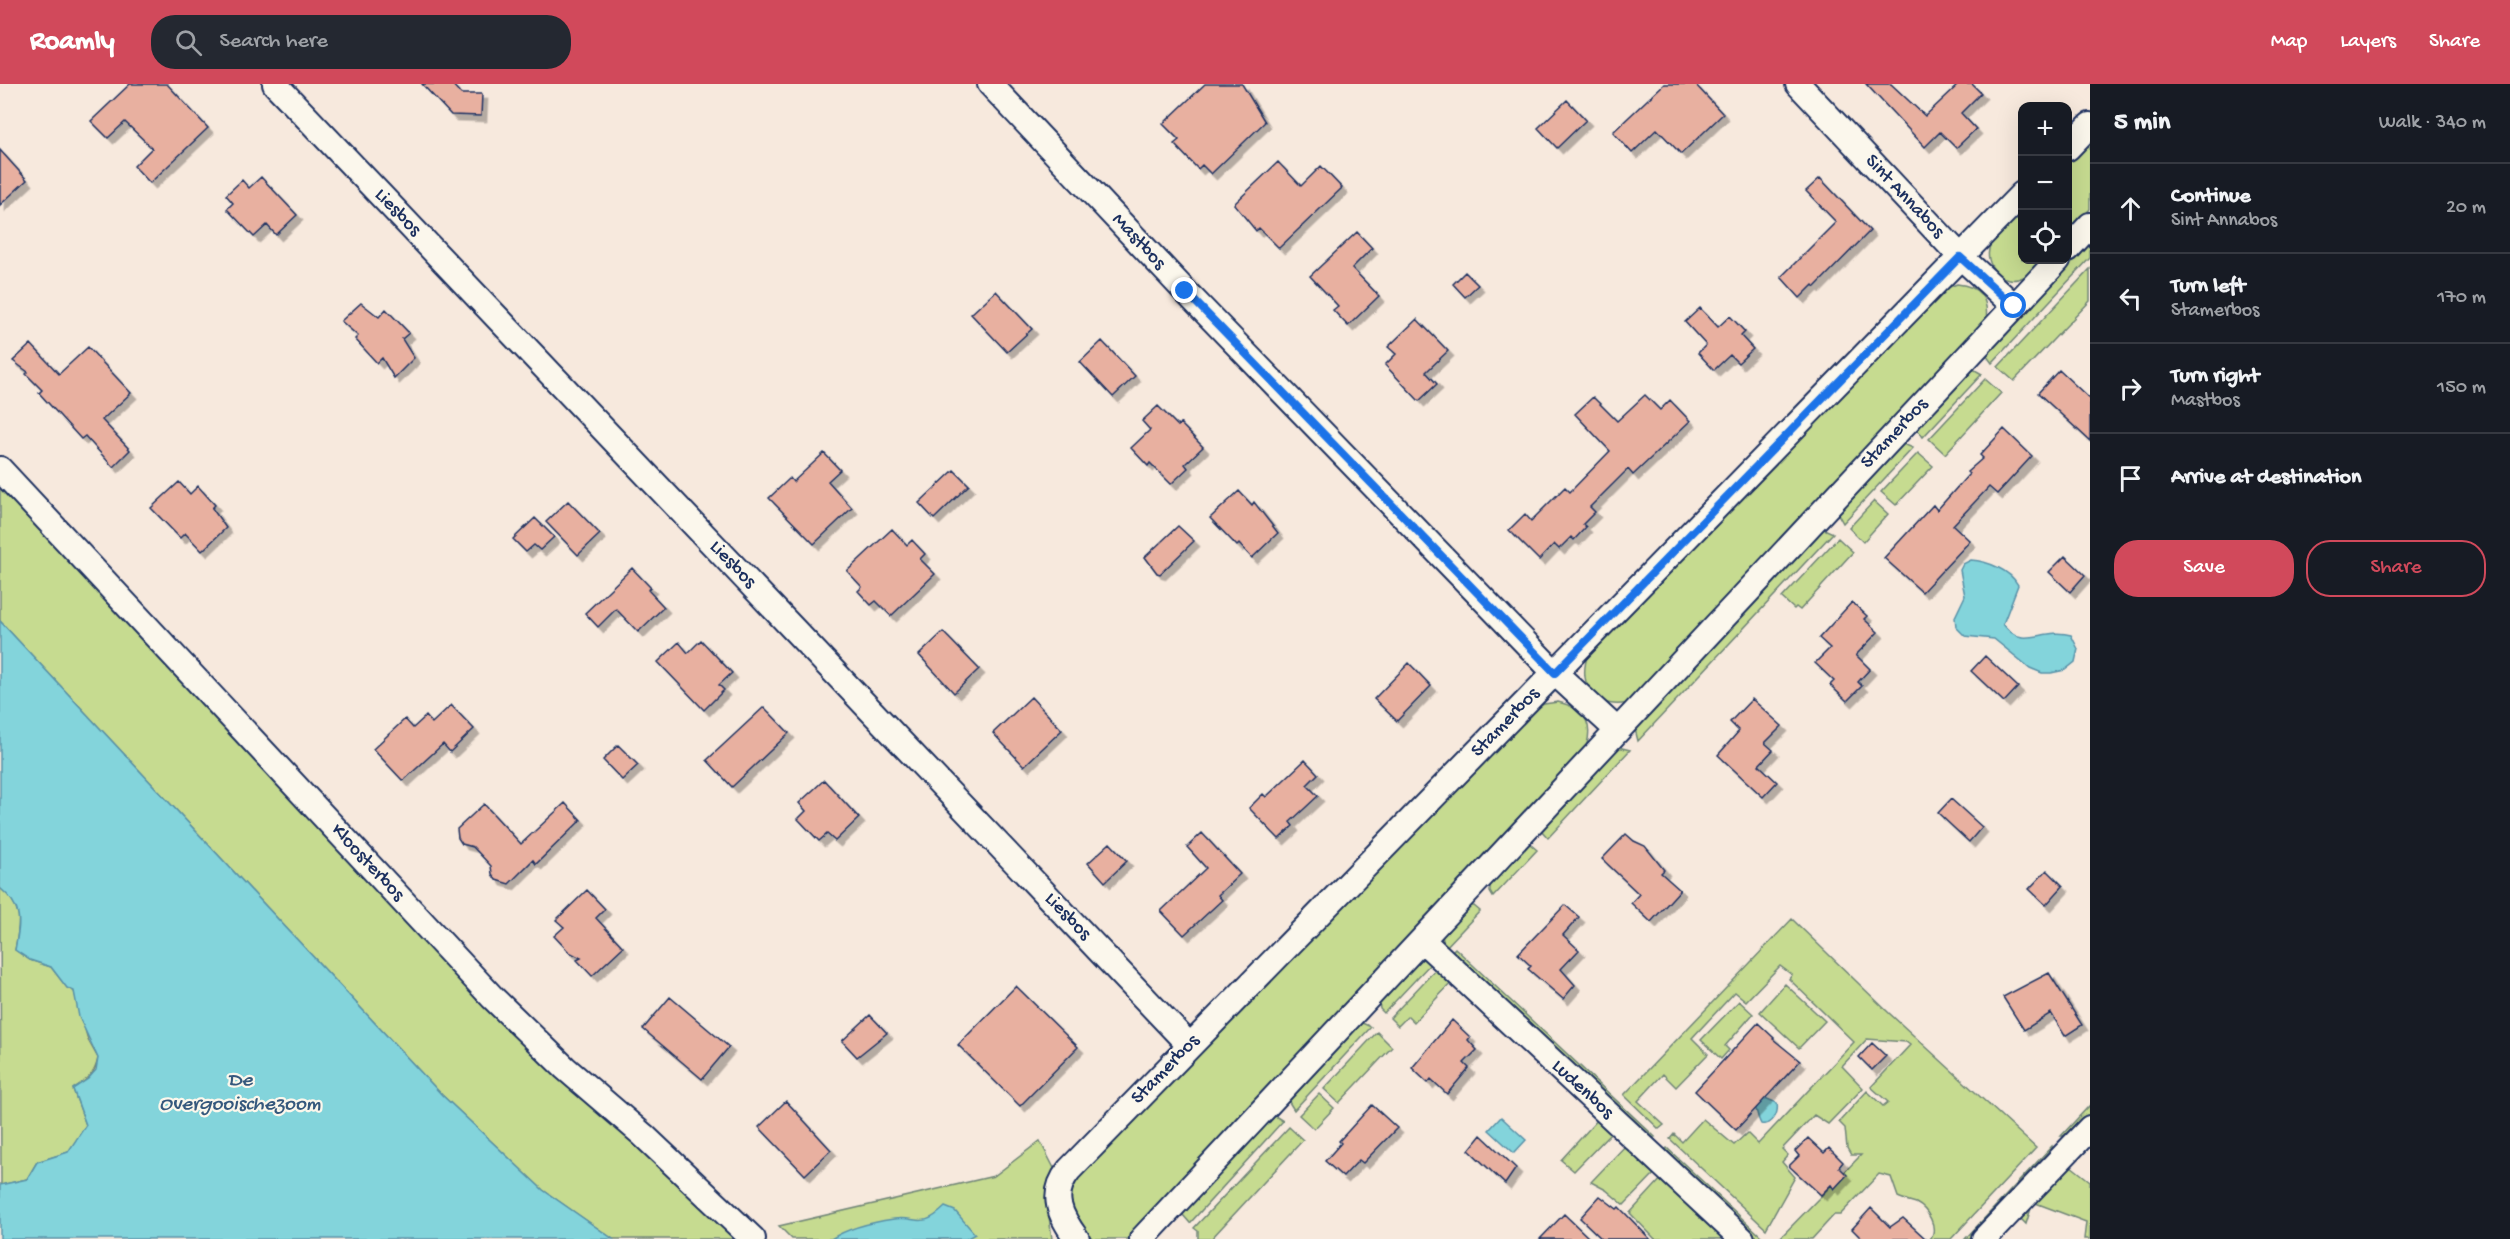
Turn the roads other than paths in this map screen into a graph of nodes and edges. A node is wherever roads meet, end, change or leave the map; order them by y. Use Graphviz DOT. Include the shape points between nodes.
graph roads {
  1 [pos="275,84"];
  2 [pos="990,84"];
  3 [pos="1798,84"];
  4 [pos="2090,125"];
  5 [pos="2072,143"];
  6 [pos="2018,198"];
  7 [pos="2090,225"];
  8 [pos="2072,244"];
  9 [pos="1960,257"];
  10 [pos="2054,264"];
  11 [pos="2014,306"];
  12 [pos="0,469"];
  13 [pos="1555,673"];
  14 [pos="1617,730"];
  15 [pos="1422,940"];
  16 [pos="1190,1046"];
  17 [pos="2090,1128"];
  18 [pos="753,1239"];
  19 [pos="1077,1239"];
  20 [pos="1142,1239"];
  21 [pos="1742,1239"];
  22 [pos="1984,1239"];
  1 -- 16 [label="street, Liesbos"];
  2 -- 13 [label="street, Mastbos"];
  3 -- 9 [label="street, Sint Annabos"];
  4 -- 5 [label="street"];
  6 -- 9 [label="street, Stamerbos"];
  7 -- 8 [label="street"];
  9 -- 11 [label="street, Sint Annabos"];
  9 -- 13 [label="street, Stamerbos"];
  10 -- 11 [label="street, Stamerbos"];
  11 -- 14 [label="street, Stamerbos"];
  12 -- 18 [label="street, Kloosterbos" via="493,998"];
  13 -- 14 [label="street, Mastbos"];
  13 -- 16 [label="street, Stamerbos"];
  14 -- 15 [label="street, Stamerbos"];
  15 -- 20 [label="street, Stamerbos"];
  15 -- 21 [label="street, Ludenbos"];
  16 -- 19 [label="street, Stamerbos" via="1063,1177 1058,1206"];
  17 -- 22 [label="street"];
}
